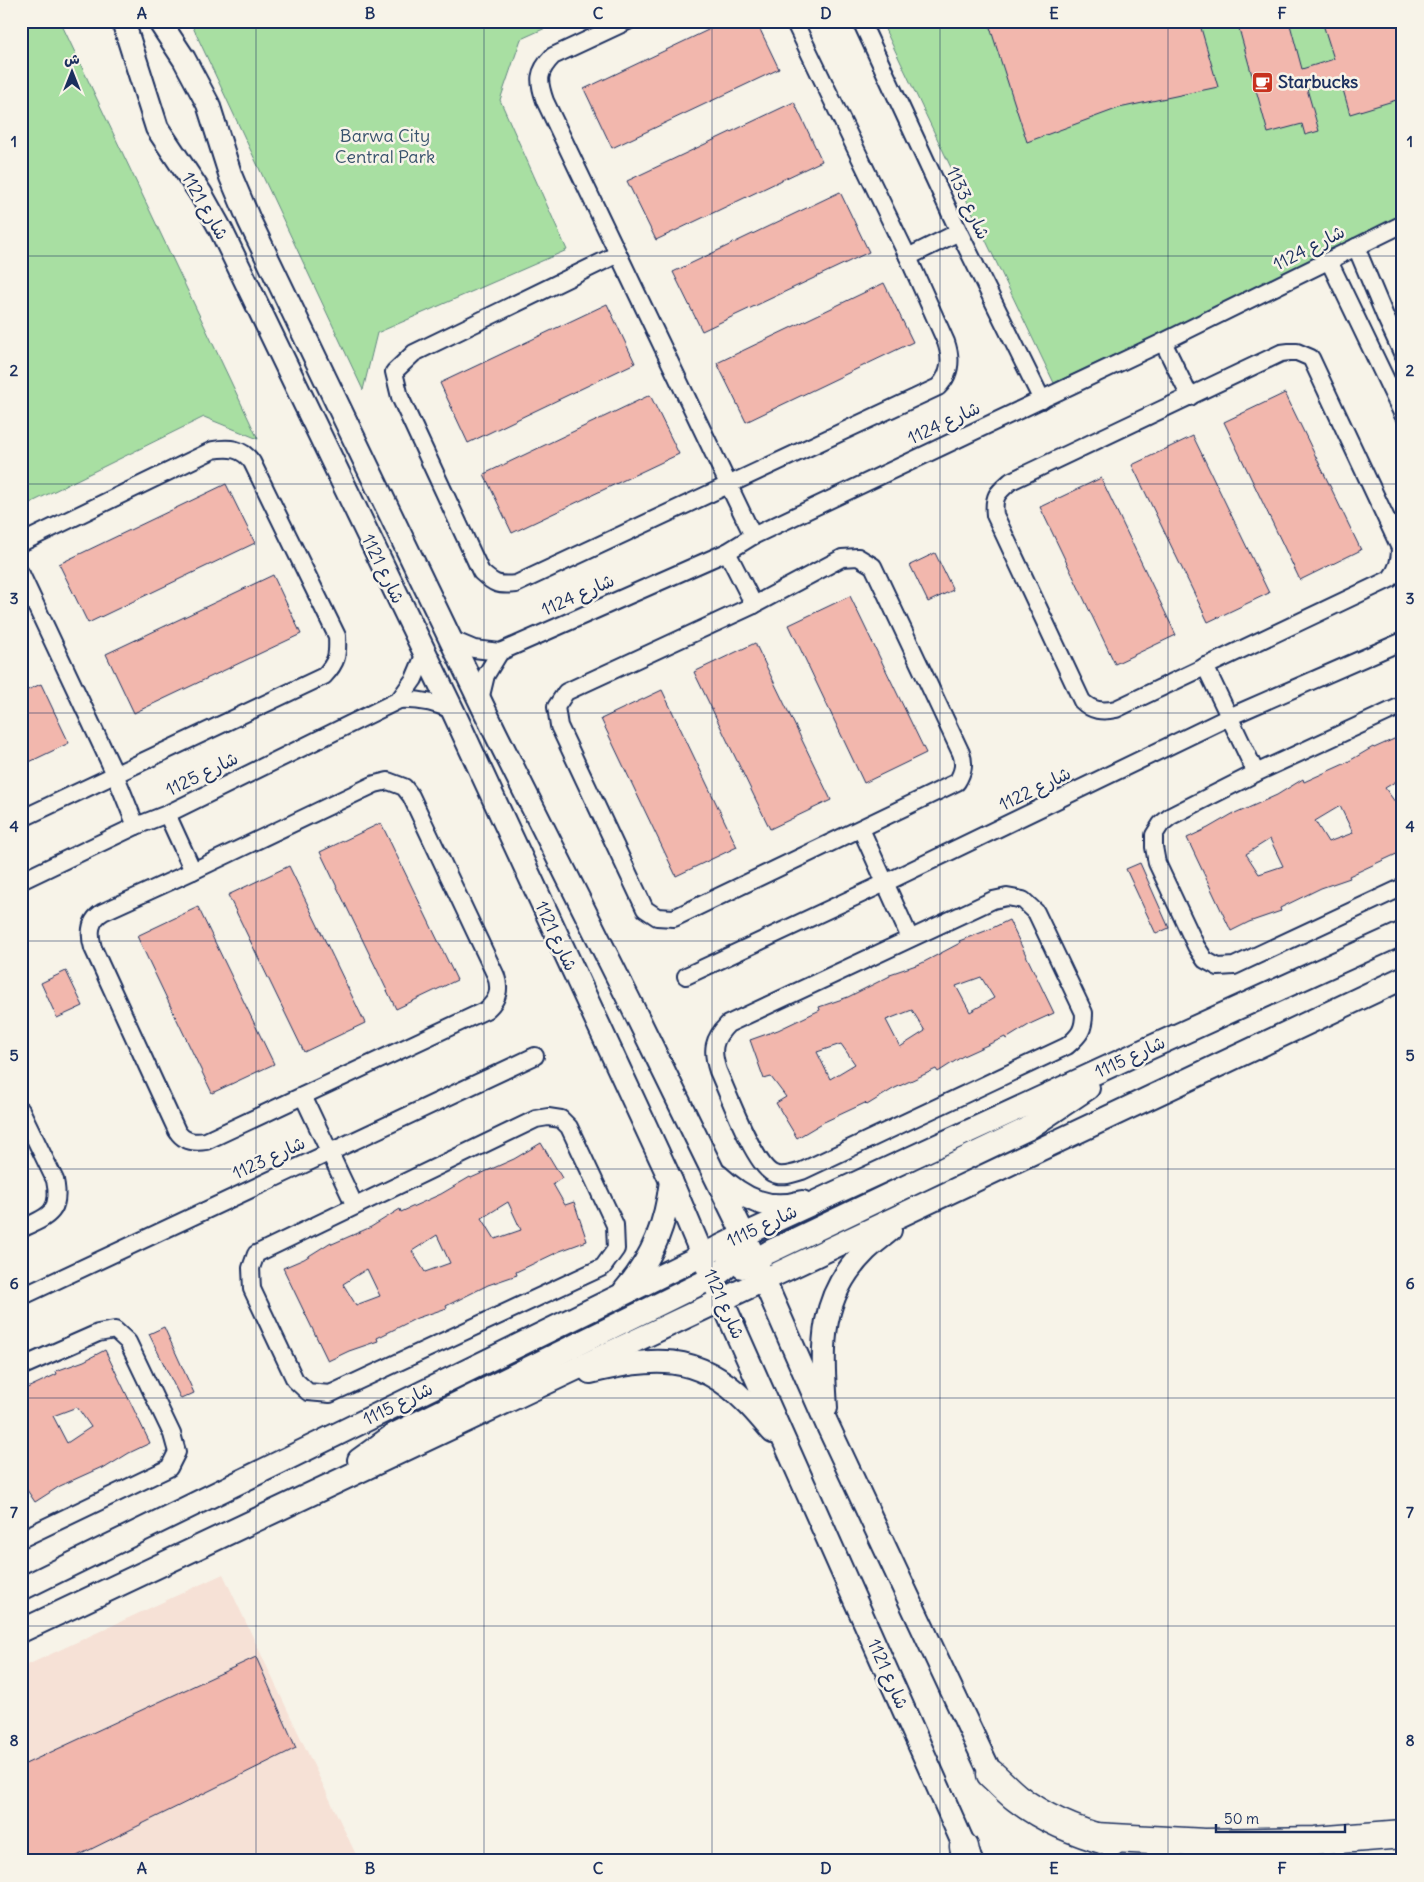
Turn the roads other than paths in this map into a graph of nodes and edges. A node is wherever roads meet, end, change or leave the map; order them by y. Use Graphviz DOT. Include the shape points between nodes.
graph roads {
  1 [pos="122,21"];
  2 [pos="159,21"];
  3 [pos="628,21"];
  4 [pos="794,21"];
  5 [pos="861,21"];
  6 [pos="1403,224"];
  7 [pos="959,232"];
  8 [pos="1356,247"];
  9 [pos="618,254"];
  10 [pos="908,257"];
  11 [pos="1330,261"];
  12 [pos="1163,342"];
  13 [pos="1403,355"];
  14 [pos="1190,397"];
  15 [pos="1042,400"];
  16 [pos="1403,416"];
  17 [pos="728,485"];
  18 [pos="753,536"];
  19 [pos="21,543"];
  20 [pos="727,552"];
  21 [pos="21,574"];
  22 [pos="754,605"];
  23 [pos="450,639"];
  24 [pos="1403,641"];
  25 [pos="500,652"];
  26 [pos="425,653"];
  27 [pos="1205,666"];
  28 [pos="399,700"];
  29 [pos="480,700"];
  30 [pos="1403,705"];
  31 [pos="453,712"];
  32 [pos="1230,717"];
  33 [pos="1256,773"];
  34 [pos="115,774"];
  35 [pos="167,814"];
  36 [pos="21,819"];
  37 [pos="136,826"];
  38 [pos="861,829"];
  39 [pos="193,871"];
  40 [pos="21,881"];
  41 [pos="885,883"];
  42 [pos="1403,887"];
  43 [pos="1403,934"];
  44 [pos="910,938"];
  45 [pos="686,976"];
  46 [pos="1403,978"];
  47 [pos="1147,1049"];
  48 [pos="535,1056"];
  49 [pos="303,1096"];
  50 [pos="21,1110"];
  51 [pos="330,1152"];
  52 [pos="712,1169"];
  53 [pos="671,1181"];
  54 [pos="827,1196"];
  55 [pos="355,1206"];
  56 [pos="918,1208"];
  57 [pos="21,1229"];
  58 [pos="744,1235"];
  59 [pos="702,1255"];
  60 [pos="759,1270"];
  61 [pos="712,1278"];
  62 [pos="621,1294"];
  63 [pos="21,1297"];
  64 [pos="721,1299"];
  65 [pos="21,1367"];
  66 [pos="546,1383"];
  67 [pos="827,1424"];
  68 [pos="789,1450"];
  69 [pos="317,1492"];
  70 [pos="21,1539"];
  71 [pos="21,1589"];
  72 [pos="21,1630"];
  73 [pos="989,1769"];
  74 [pos="1403,1834"];
  75 [pos="1095,1838"];
  76 [pos="964,1848"];
  77 [pos="1179,1861"];
  1 -- 26 [label="street, شارع 1121" via="157,128 221,230"];
  2 -- 23 [label="street, شارع 1121" via="208,104 249,220"];
  3 -- 9 [label="street" via="553,56 540,75 545,101"];
  4 -- 10 [label="street"];
  5 -- 7 [label="street, شارع 1133"];
  6 -- 8 [label="street, شارع 1124"];
  7 -- 10 [label="street"];
  7 -- 15 [label="street, شارع 1133"];
  8 -- 11 [label="street, شارع 1124"];
  8 -- 13 [label="street"];
  9 -- 17 [label="street"];
  9 -- 17 [label="street" via="414,353 394,372 400,397 480,572 503,586 516,584"];
  10 -- 17 [label="street" via="950,354 945,380 938,387"];
  11 -- 12 [label="street, شارع 1124"];
  11 -- 16 [label="street"];
  12 -- 14 [label="street"];
  12 -- 15 [label="street, شارع 1124"];
  14 -- 27 [label="street" via="1011,481 997,494 994,503 995,515 1082,701 1088,707 1106,711 1116,709"];
  14 -- 27 [label="street" via="1281,354 1297,352 1311,358 1400,548 1399,563 1390,579"];
  15 -- 18 [label="street, شارع 1124"];
  17 -- 18 [label="street"];
  18 -- 20 [label="street, شارع 1124"];
  19 -- 34 [label="street" via="213,450 226,447 238,450 252,462 337,636 338,654 324,676"];
  20 -- 22 [label="street"];
  20 -- 25 [label="street, شارع 1124"];
  21 -- 34 [label="street"];
  22 -- 38 [label="street" via="842,558 858,557 873,566 886,593 961,753 964,767 957,782"];
  22 -- 38 [label="street" via="566,692 556,707 559,726 645,909 657,917 674,918"];
  23 -- 25 [label="street" via="474,649"];
  23 -- 29 [label="street, شارع 1121"];
  24 -- 32 [label="street, شارع 1122"];
  25 -- 29 [label="street" via="486,675"];
  26 -- 28 [label="street, شارع 1125" via="414,679"];
  26 -- 31 [label="street, شارع 1121"];
  27 -- 32 [label="street"];
  28 -- 31 [label="street, شارع 1125" via="427,701"];
  28 -- 35 [label="street, شارع 1125"];
  29 -- 52 [label="street, شارع 1121"];
  30 -- 33 [label="street"];
  31 -- 53 [label="street, شارع 1121"];
  32 -- 33 [label="street"];
  32 -- 41 [label="street, شارع 1122"];
  33 -- 42 [label="street" via="1171,816 1154,835 1157,863 1205,960 1218,967 1234,966"];
  34 -- 36 [label="street"];
  34 -- 37 [label="street"];
  35 -- 37 [label="street, شارع 1125"];
  35 -- 39 [label="street"];
  37 -- 40 [label="street, شارع 1125"];
  38 -- 41 [label="street"];
  39 -- 49 [label="street" via="97,915 90,933 93,948 177,1131 189,1141 206,1141"];
  39 -- 49 [label="street" via="375,784 393,782 412,796 496,976 498,995 486,1010"];
  41 -- 44 [label="street"];
  41 -- 45 [label="street, شارع 1122"];
  43 -- 47 [label="street, شارع 1115"];
  44 -- 44 [label="street" via="993,900 1007,897 1023,900 1036,912 1081,1003 1084,1026 1067,1046 802,1171 773,1174 754,1150 718,1071 714,1060 718,1034 728,1024"];
  46 -- 56 [label="street"];
  47 -- 54 [label="street, شارع 1115"];
  47 -- 60 [label="street" via="1027,1129"];
  48 -- 51 [label="street, شارع 1123"];
  49 -- 51 [label="street"];
  50 -- 57 [label="street" via="55,1180 57,1193 51,1213"];
  51 -- 55 [label="street"];
  51 -- 63 [label="street, شارع 1123"];
  52 -- 54 [label="street" via="729,1186 755,1202 777,1206"];
  52 -- 58 [label="street, شارع 1121"];
  53 -- 59 [label="street, شارع 1121"];
  53 -- 62 [label="street" via="655,1245 645,1264"];
  54 -- 58 [label="street, شارع 1115"];
  55 -- 55 [label="street" via="536,1120 561,1120 575,1138 615,1225 616,1249 603,1267 371,1375 330,1394 308,1392 295,1380 252,1289 252,1268 256,1254"];
  56 -- 60 [label="street"];
  56 -- 67 [label="street" via="866,1250 843,1279 832,1302 827,1316 823,1367"];
  58 -- 59 [label="street, شارع 1115"];
  58 -- 60 [label="street, شارع 1121"];
  58 -- 61 [label="street" via="734,1261"];
  59 -- 61 [label="street, شارع 1121"];
  59 -- 62 [label="street, شارع 1115"];
  60 -- 64 [label="street" via="742,1266 726,1285"];
  60 -- 67 [label="street, شارع 1121"];
  61 -- 64 [label="street, شارع 1121"];
  61 -- 69 [label="street" via="395,1434"];
  62 -- 71 [label="street, شارع 1115"];
  64 -- 66 [label="street"];
  64 -- 68 [label="street, شارع 1121"];
  65 -- 70 [label="street" via="98,1333 115,1330 128,1342 172,1434 177,1452 169,1468"];
  66 -- 68 [label="street" via="641,1361 694,1366 711,1374 746,1401"];
  66 -- 69 [label="street"];
  67 -- 73 [label="street, شارع 1121"];
  68 -- 76 [label="street, شارع 1121"];
  69 -- 72 [label="street"];
  73 -- 75 [label="highway" via="1018,1798 1045,1816"];
  74 -- 75 [label="highway" via="1315,1842 1204,1843"];
  75 -- 77 [label="highway"];
}
